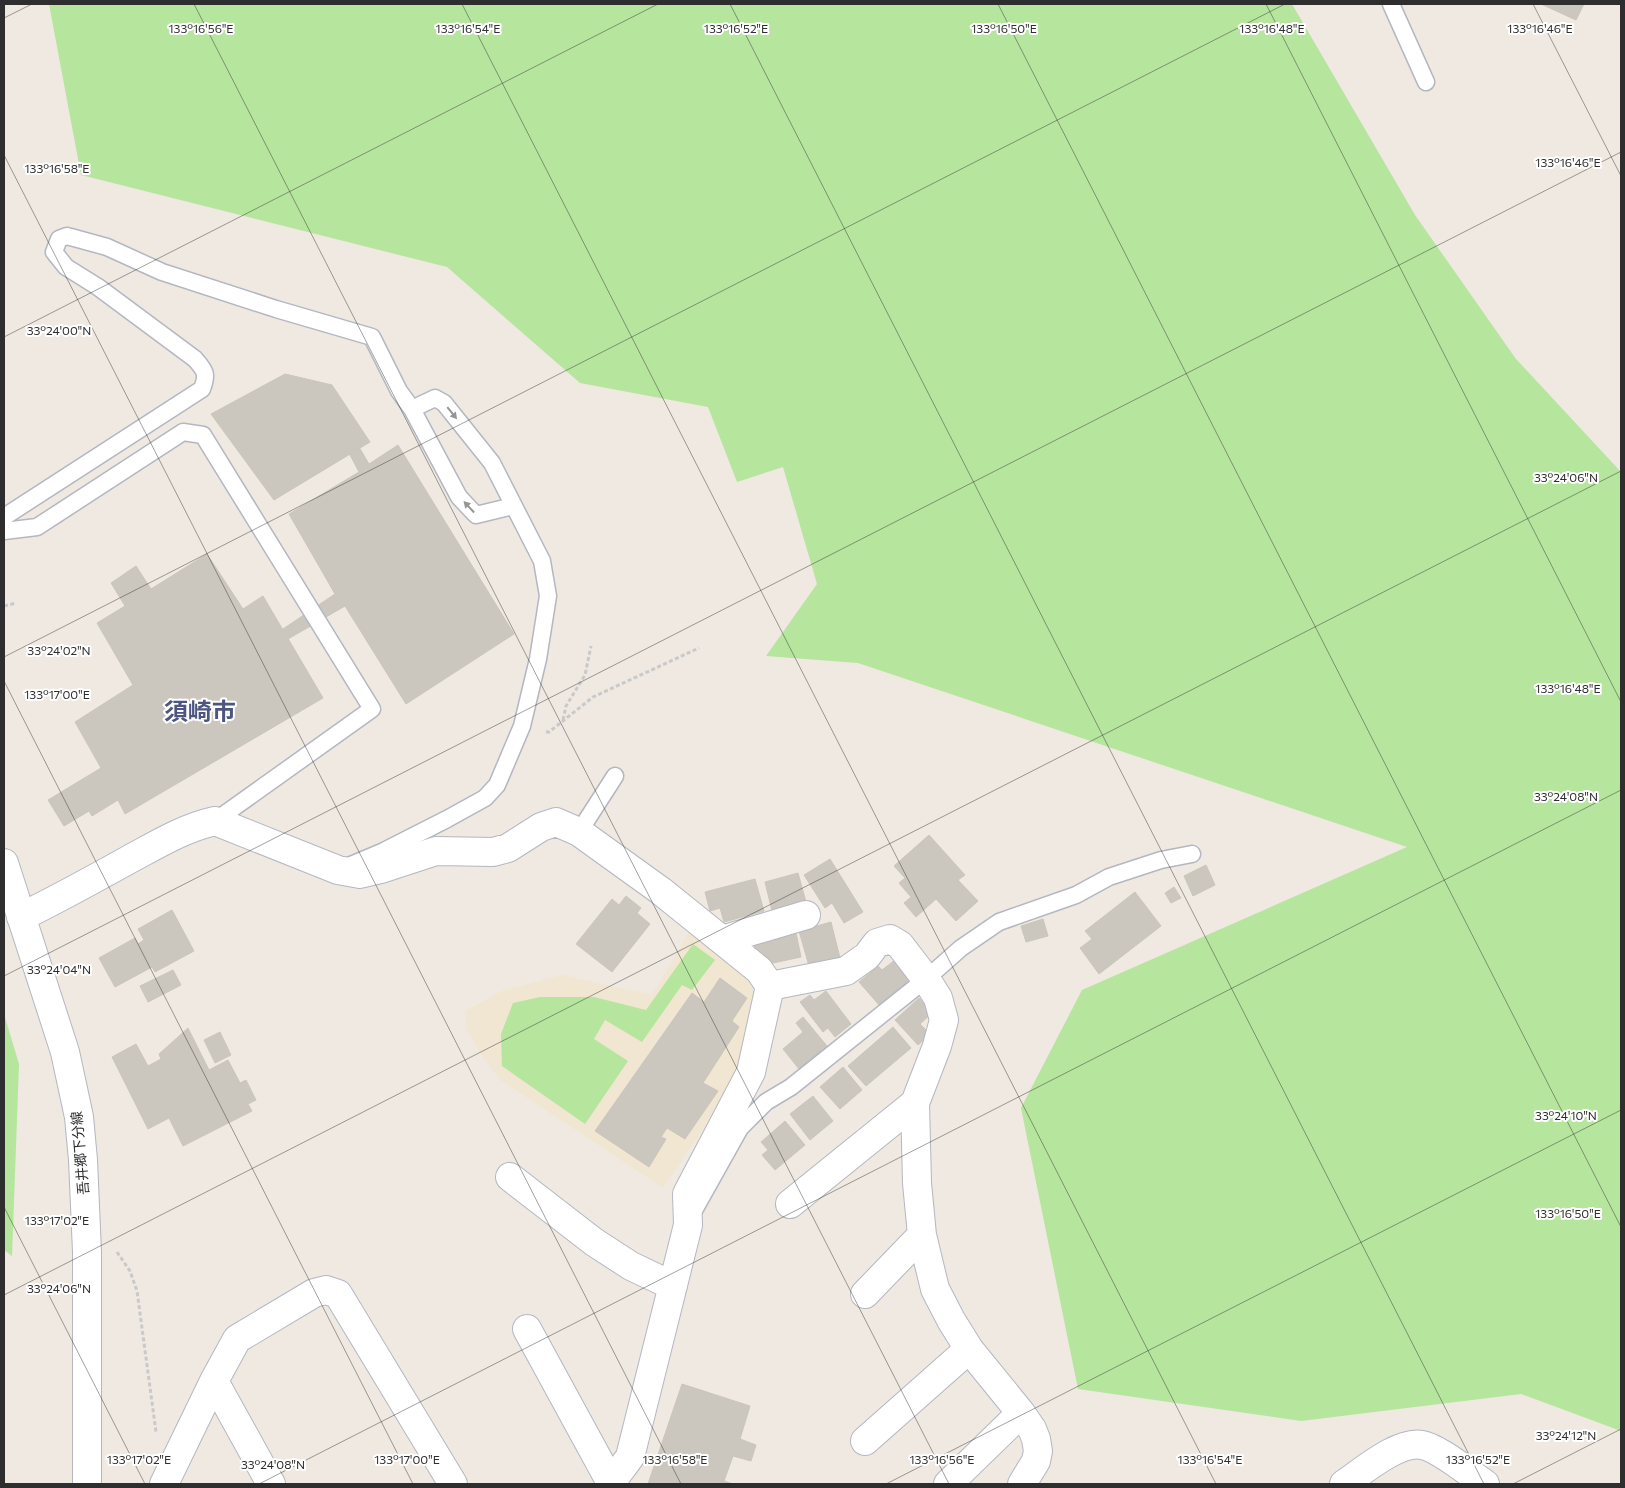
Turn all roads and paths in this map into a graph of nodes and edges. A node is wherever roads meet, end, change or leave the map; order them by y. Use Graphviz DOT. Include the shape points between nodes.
graph roads {
  1 [pos="1391,4"];
  2 [pos="1426,82"];
  3 [pos="412,409"];
  4 [pos="513,506"];
  5 [pos="4,517"];
  6 [pos="4,531"];
  7 [pos="16,603"];
  8 [pos="4,606"];
  9 [pos="591,646"];
  10 [pos="699,648"];
  11 [pos="563,721"];
  12 [pos="522,726"];
  13 [pos="615,776"];
  14 [pos="215,821"];
  15 [pos="579,832"];
  16 [pos="1192,854"];
  17 [pos="4,863"];
  18 [pos="338,870"];
  19 [pos="806,915"];
  20 [pos="21,916"];
  21 [pos="722,940"];
  22 [pos="926,979"];
  23 [pos="770,986"];
  24 [pos="915,1103"];
  25 [pos="510,1177"];
  26 [pos="790,1204"];
  27 [pos="688,1225"];
  28 [pos="922,1235"];
  29 [pos="115,1249"];
  30 [pos="673,1286"];
  31 [pos="865,1294"];
  32 [pos="527,1330"];
  33 [pos="969,1349"];
  34 [pos="214,1382"];
  35 [pos="1021,1413"];
  36 [pos="156,1436"];
  37 [pos="865,1440"];
  38 [pos="87,1484"];
  39 [pos="164,1484"];
  40 [pos="271,1484"];
  41 [pos="453,1484"];
  42 [pos="611,1484"];
  43 [pos="948,1484"];
  44 [pos="1022,1484"];
  45 [pos="1344,1484"];
  46 [pos="1485,1484"];
  1 -- 2 [label="lane"];
  3 -- 4 [label="lane, one-way" via="436,398 444,403 492,463"];
  4 -- 3 [label="lane, one-way" via="476,515 459,497"];
  3 -- 5 [label="lane" via="399,392 372,336 162,272 107,247 67,236 59,239 54,252 66,267 195,359 206,372 205,381 202,389"];
  4 -- 12 [label="lane" via="542,561 548,596 538,659"];
  6 -- 14 [label="lane" via="37,527 183,432 203,435 372,709"];
  7 -- 8 [label="path"];
  9 -- 11 [label="path" via="585,675 566,706"];
  10 -- 11 [label="path" via="593,698"];
  11 -- 12 [label="path" via="549,732"];
  12 -- 18 [label="lane" via="497,785 485,798 384,851"];
  13 -- 15 [label="lane"];
  14 -- 18 [label="street"];
  14 -- 20 [label="street" via="196,825 171,837"];
  15 -- 18 [label="street" via="556,822 541,827 508,848 493,852 436,851 360,874"];
  15 -- 21 [label="street"];
  16 -- 22 [label="lane" via="1132,868 1076,895 999,922 961,948"];
  17 -- 20 [label="street, 吾井郷下分線"];
  19 -- 21 [label="street"];
  20 -- 38 [label="street, 吾井郷下分線" via="65,1052 80,1125 87,1252"];
  21 -- 23 [label="street" via="759,970"];
  22 -- 23 [label="street" via="900,945 890,939 877,943 867,956 846,971"];
  22 -- 24 [label="street" via="938,998 944,1020"];
  22 -- 27 [label="lane" via="791,1087 766,1102 740,1128 697,1202"];
  23 -- 27 [label="street" via="751,1072 687,1194"];
  24 -- 26 [label="street"];
  24 -- 28 [label="street"];
  25 -- 30 [label="street" via="594,1242 631,1266"];
  27 -- 30 [label="street"];
  28 -- 31 [label="street"];
  28 -- 33 [label="street" via="935,1289"];
  29 -- 36 [label="path" via="130,1270 137,1291"];
  30 -- 42 [label="street" via="630,1456"];
  32 -- 42 [label="street"];
  33 -- 35 [label="street"];
  33 -- 37 [label="street"];
  34 -- 39 [label="street"];
  34 -- 40 [label="street"];
  34 -- 41 [label="street" via="237,1339 314,1293 326,1290 338,1294"];
  35 -- 43 [label="street"];
  35 -- 44 [label="street" via="1032,1429 1038,1451"];
  45 -- 46 [label="street" via="1401,1448 1412,1445 1423,1445 1441,1454"];
}
